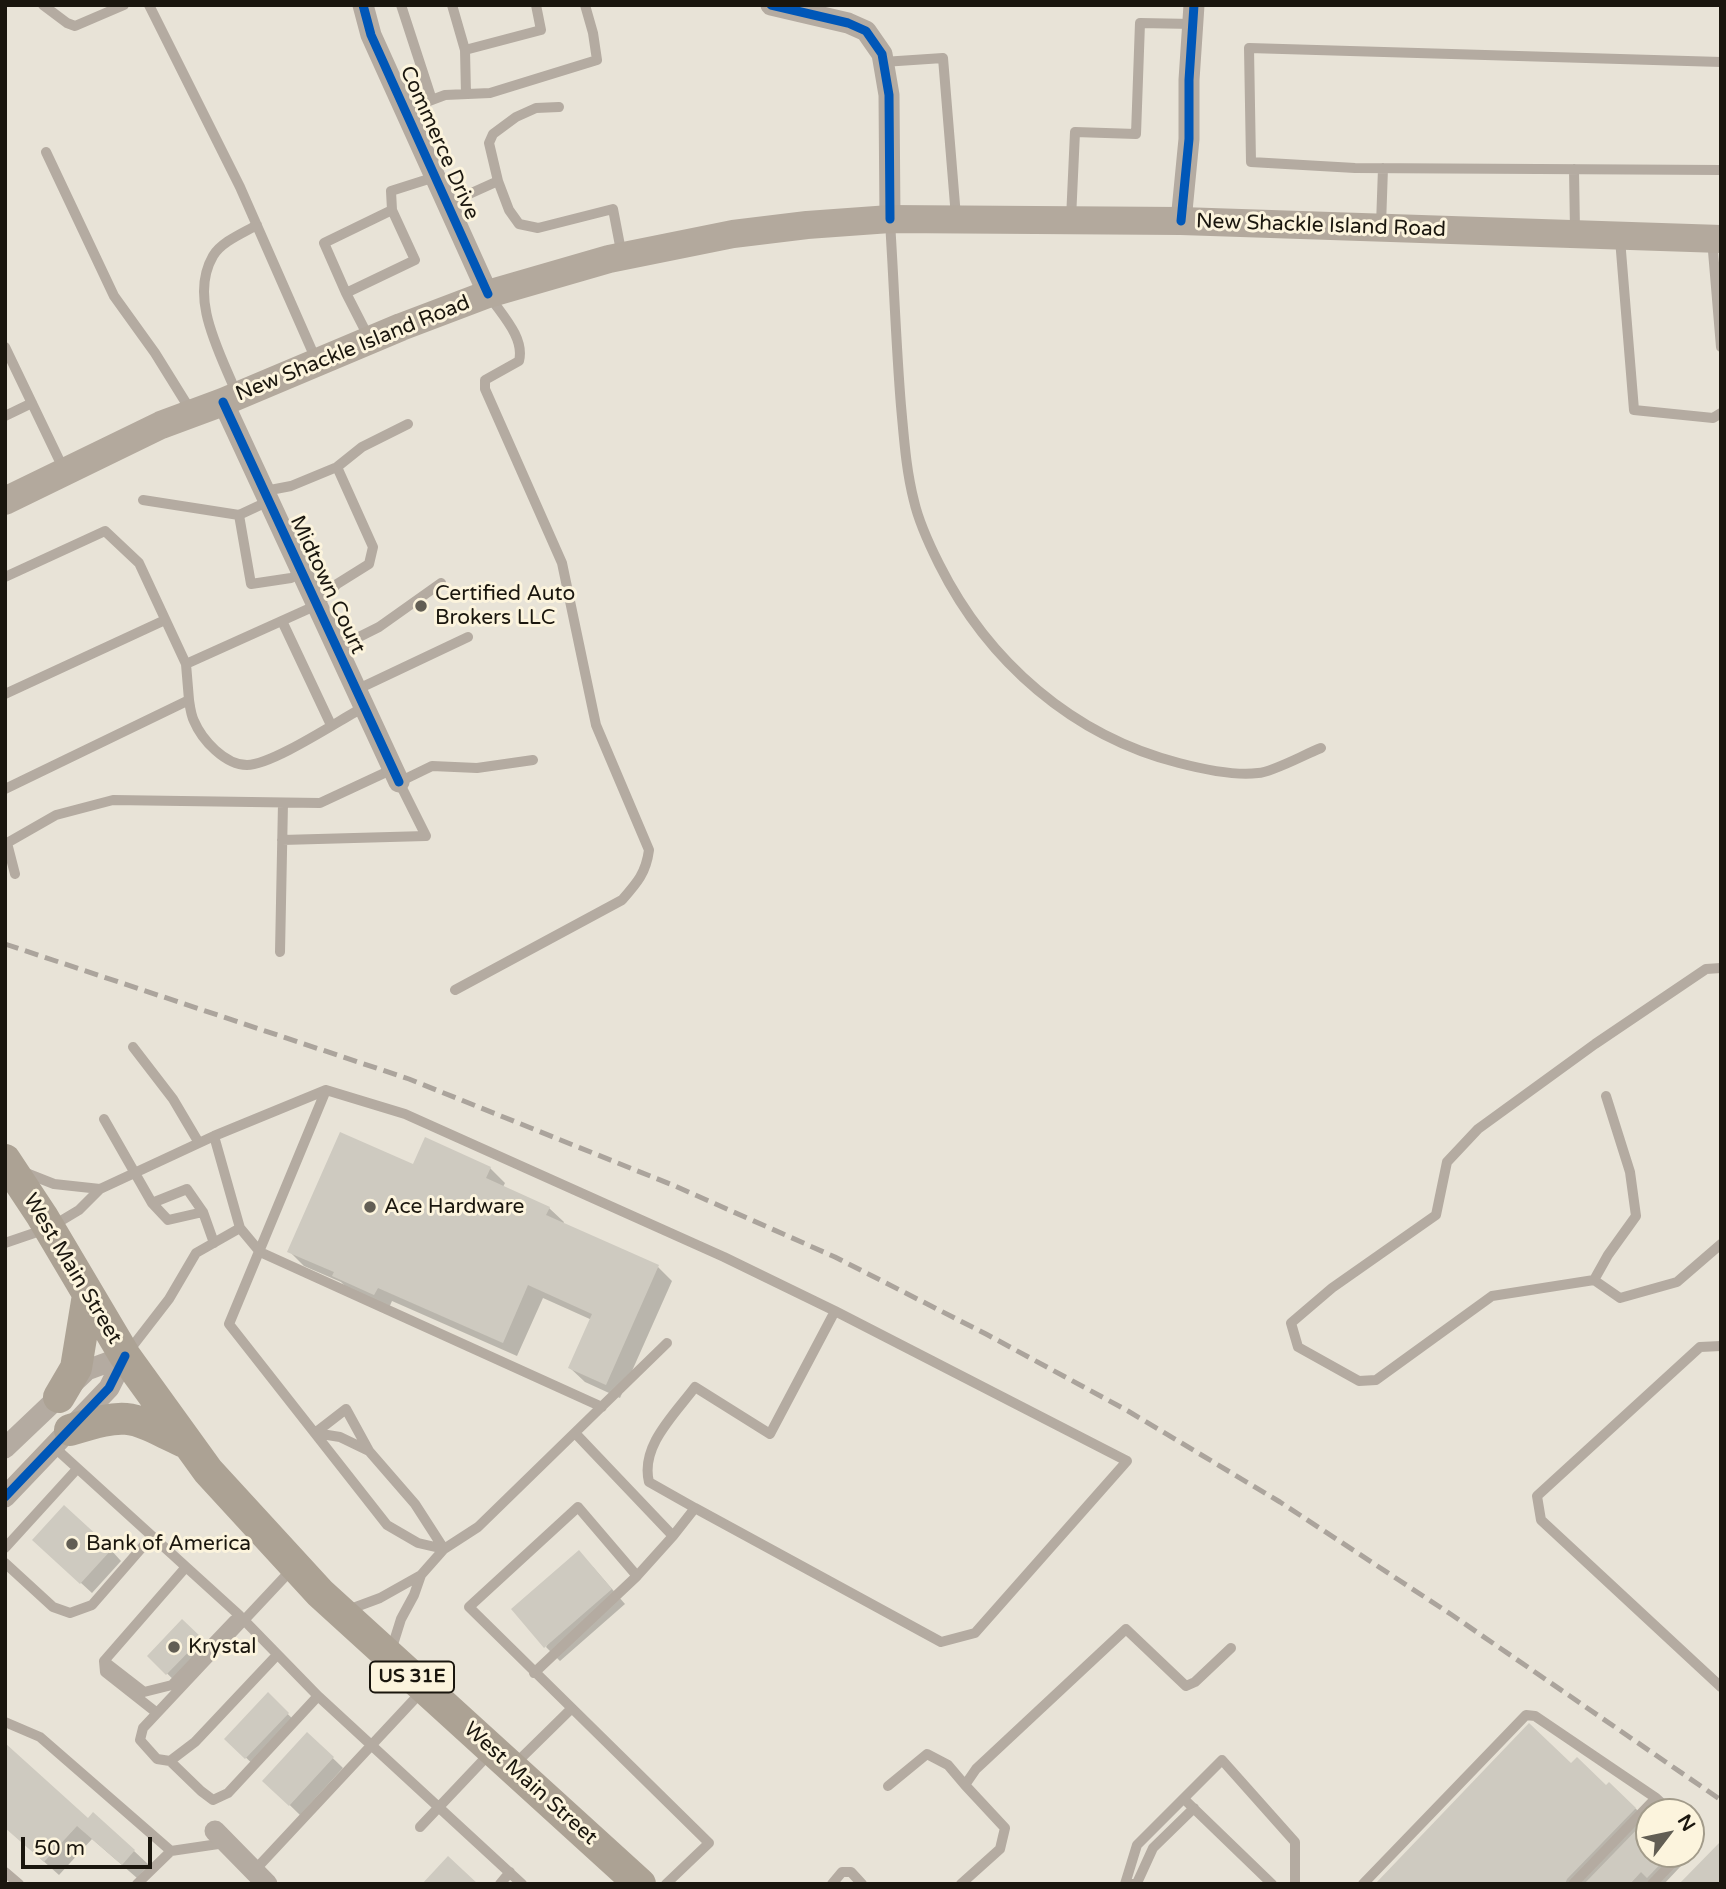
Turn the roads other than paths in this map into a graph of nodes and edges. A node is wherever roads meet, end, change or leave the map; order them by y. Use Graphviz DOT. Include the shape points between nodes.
graph roads {
  1 [pos="43,5"];
  2 [pos="124,5"];
  3 [pos="149,5"];
  4 [pos="363,5"];
  5 [pos="401,5"];
  6 [pos="452,5"];
  7 [pos="536,5"];
  8 [pos="585,5"];
  9 [pos="771,5"];
  10 [pos="1193,15"];
  11 [pos="465,50"];
  12 [pos="883,61"];
  13 [pos="1721,62"];
  14 [pos="466,94"];
  15 [pos="432,100"];
  16 [pos="559,107"];
  17 [pos="405,110"];
  18 [pos="46,152"];
  19 [pos="1383,168"];
  20 [pos="1574,169"];
  21 [pos="1721,170"];
  22 [pos="435,177"];
  23 [pos="498,181"];
  24 [pos="447,204"];
  25 [pos="392,210"];
  26 [pos="890,219"];
  27 [pos="957,220"];
  28 [pos="1071,220"];
  29 [pos="1181,221"];
  30 [pos="257,225"];
  31 [pos="1381,228"];
  32 [pos="1575,234"];
  33 [pos="1620,236"];
  34 [pos="1716,239"];
  35 [pos="622,256"];
  36 [pos="346,293"];
  37 [pos="488,294"];
  38 [pos="370,340"];
  39 [pos="5,347"];
  40 [pos="1721,347"];
  41 [pos="317,362"];
  42 [pos="231,399"];
  43 [pos="32,403"];
  44 [pos="1721,413"];
  45 [pos="192,414"];
  46 [pos="5,416"];
  47 [pos="408,425"];
  48 [pos="337,467"];
  49 [pos="65,472"];
  50 [pos="267,496"];
  51 [pos="143,500"];
  52 [pos="5,501"];
  53 [pos="239,515"];
  54 [pos="302,573"];
  55 [pos="5,577"];
  56 [pos="441,583"];
  57 [pos="317,605"];
  58 [pos="165,620"];
  59 [pos="282,621"];
  60 [pos="468,637"];
  61 [pos="337,648"];
  62 [pos="186,664"];
  63 [pos="5,694"];
  64 [pos="360,699"];
  65 [pos="188,700"];
  66 [pos="331,724"];
  67 [pos="1321,748"];
  68 [pos="533,760"];
  69 [pos="396,776"];
  70 [pos="5,789"];
  71 [pos="283,803"];
  72 [pos="282,841"];
  73 [pos="15,874"];
  74 [pos="280,952"];
  75 [pos="1721,968"];
  76 [pos="455,990"];
  77 [pos="133,1047"];
  78 [pos="326,1090"];
  79 [pos="1606,1096"];
  80 [pos="104,1119"];
  81 [pos="214,1136"];
  82 [pos="199,1143"];
  83 [pos="7,1169"];
  84 [pos="136,1172"];
  85 [pos="100,1189"];
  86 [pos="152,1203"];
  87 [pos="203,1212"];
  88 [pos="49,1228"];
  89 [pos="240,1228"];
  90 [pos="5,1243"];
  91 [pos="214,1243"];
  92 [pos="1721,1244"];
  93 [pos="260,1252"];
  94 [pos="1594,1280"];
  95 [pos="88,1295"];
  96 [pos="835,1311"];
  97 [pos="667,1343"];
  98 [pos="1721,1346"];
  99 [pos="125,1356"];
  100 [pos="59,1396"];
  101 [pos="602,1407"];
  102 [pos="315,1433"];
  103 [pos="575,1433"];
  104 [pos="62,1439"];
  105 [pos="186,1443"];
  106 [pos="5,1448"];
  107 [pos="369,1451"];
  108 [pos="77,1469"];
  109 [pos="5,1496"];
  110 [pos="695,1508"];
  111 [pos="152,1536"];
  112 [pos="673,1536"];
  113 [pos="6,1547"];
  114 [pos="444,1549"];
  115 [pos="5,1563"];
  116 [pos="295,1566"];
  117 [pos="186,1567"];
  118 [pos="421,1575"];
  119 [pos="638,1576"];
  120 [pos="342,1612"];
  121 [pos="242,1617"];
  122 [pos="1231,1648"];
  123 [pos="277,1654"];
  124 [pos="390,1656"];
  125 [pos="104,1661"];
  126 [pos="534,1673"];
  127 [pos="425,1688"];
  128 [pos="1721,1688"];
  129 [pos="318,1696"];
  130 [pos="571,1709"];
  131 [pos="157,1713"];
  132 [pos="5,1722"];
  133 [pos="372,1746"];
  134 [pos="502,1758"];
  135 [pos="170,1761"];
  136 [pos="965,1785"];
  137 [pos="888,1786"];
  138 [pos="1656,1798"];
  139 [pos="1184,1799"];
  140 [pos="439,1807"];
  141 [pos="1194,1808"];
  142 [pos="1635,1820"];
  143 [pos="420,1827"];
  144 [pos="221,1837"];
  145 [pos="171,1851"];
  146 [pos="1667,1868"];
  147 [pos="5,1872"];
  148 [pos="510,1872"];
  149 [pos="261,1877"];
  150 [pos="1138,1883"];
  151 [pos="19,1884"];
  152 [pos="137,1884"];
  153 [pos="500,1884"];
  154 [pos="522,1884"];
  155 [pos="640,1884"];
  156 [pos="666,1884"];
  157 [pos="832,1884"];
  158 [pos="862,1884"];
  159 [pos="961,1884"];
  160 [pos="1272,1884"];
  161 [pos="1294,1884"];
  162 [pos="1363,1884"];
  163 [pos="1573,1884"];
  164 [pos="1652,1884"];
  1 -- 2 [label="lane" via="75,26"];
  3 -- 30 [label="lane"];
  4 -- 17 [label="street, Commerce Drive" via="371,35"];
  5 -- 15 [label="lane"];
  6 -- 11 [label="lane"];
  7 -- 11 [label="lane" via="541,30"];
  8 -- 14 [label="lane" via="597,60 490,93"];
  9 -- 12 [label="street" via="866,31"];
  10 -- 28 [label="lane" via="1140,23 1136,134 1075,132"];
  10 -- 29 [label="street"];
  11 -- 14 [label="lane"];
  12 -- 26 [label="street" via="889,95"];
  12 -- 27 [label="lane" via="943,58"];
  13 -- 19 [label="lane" via="1249,48 1251,162"];
  14 -- 15 [label="lane"];
  15 -- 17 [label="lane"];
  16 -- 23 [label="lane" via="536,108 493,134 489,143"];
  17 -- 22 [label="street, Commerce Drive"];
  18 -- 45 [label="lane" via="114,296"];
  19 -- 20 [label="lane"];
  19 -- 31 [label="lane"];
  20 -- 21 [label="lane"];
  20 -- 32 [label="lane"];
  22 -- 24 [label="street, Commerce Drive"];
  22 -- 25 [label="lane" via="391,191"];
  23 -- 24 [label="lane"];
  23 -- 35 [label="lane" via="519,224 538,228 613,209"];
  24 -- 37 [label="street, Commerce Drive"];
  25 -- 36 [label="lane" via="324,243"];
  25 -- 36 [label="lane" via="415,260"];
  26 -- 27 [label="main road, New Shackle Island Road"];
  26 -- 35 [label="main road, New Shackle Island Road" via="733,234"];
  26 -- 67 [label="lane" via="906,467 929,543 974,624 1041,695 1080,722 1156,757 1205,770 1259,774"];
  27 -- 28 [label="main road, New Shackle Island Road"];
  28 -- 29 [label="main road, New Shackle Island Road"];
  29 -- 31 [label="main road, New Shackle Island Road"];
  30 -- 41 [label="lane"];
  30 -- 42 [label="lane" via="213,254 204,283 208,321"];
  31 -- 32 [label="main road, New Shackle Island Road"];
  32 -- 33 [label="main road, New Shackle Island Road"];
  33 -- 34 [label="main road, New Shackle Island Road"];
  33 -- 44 [label="lane" via="1634,410 1713,418"];
  34 -- 40 [label="lane"];
  35 -- 37 [label="main road, New Shackle Island Road"];
  36 -- 38 [label="lane"];
  37 -- 38 [label="main road, New Shackle Island Road"];
  37 -- 76 [label="lane" via="521,350 519,360 485,380 485,389 562,563 596,725 649,850 647,867 622,900"];
  38 -- 41 [label="main road, New Shackle Island Road"];
  39 -- 43 [label="lane"];
  41 -- 42 [label="main road, New Shackle Island Road"];
  42 -- 45 [label="main road, New Shackle Island Road"];
  42 -- 50 [label="street, Midtown Court"];
  43 -- 46 [label="lane"];
  43 -- 49 [label="lane"];
  45 -- 49 [label="main road, New Shackle Island Road"];
  47 -- 48 [label="lane" via="362,447"];
  48 -- 50 [label="lane"];
  48 -- 57 [label="lane" via="373,547 369,564 337,584"];
  49 -- 52 [label="main road, New Shackle Island Road"];
  50 -- 53 [label="lane"];
  50 -- 54 [label="street, Midtown Court"];
  51 -- 53 [label="lane"];
  53 -- 54 [label="lane" via="251,584"];
  54 -- 57 [label="street, Midtown Court"];
  55 -- 58 [label="lane" via="105,531 139,563"];
  56 -- 61 [label="lane" via="379,627"];
  57 -- 59 [label="lane"];
  57 -- 61 [label="street, Midtown Court"];
  58 -- 62 [label="lane"];
  58 -- 63 [label="lane"];
  59 -- 62 [label="lane"];
  59 -- 66 [label="lane"];
  60 -- 64 [label="lane"];
  61 -- 64 [label="street, Midtown Court"];
  62 -- 65 [label="lane"];
  64 -- 66 [label="lane"];
  64 -- 69 [label="street, Midtown Court"];
  65 -- 66 [label="lane" via="194,722 207,740 226,759 246,765 273,759"];
  65 -- 70 [label="lane"];
  68 -- 69 [label="lane" via="477,768 432,766"];
  69 -- 71 [label="lane" via="320,803"];
  69 -- 72 [label="lane" via="426,836"];
  71 -- 72 [label="lane"];
  71 -- 73 [label="lane" via="113,800 56,815 7,843"];
  72 -- 74 [label="lane"];
  75 -- 94 [label="lane" via="1706,969 1478,1129 1447,1162 1436,1215 1332,1288 1291,1323 1298,1347 1359,1381 1376,1380 1492,1296"];
  77 -- 82 [label="lane" via="173,1099"];
  78 -- 81 [label="lane"];
  78 -- 93 [label="lane"];
  78 -- 96 [label="lane" via="405,1114"];
  79 -- 94 [label="lane" via="1630,1172 1636,1216"];
  80 -- 84 [label="lane"];
  81 -- 82 [label="lane"];
  81 -- 89 [label="lane"];
  82 -- 84 [label="lane"];
  83 -- 85 [label="lane" via="54,1184"];
  83 -- 88 [label="main road, West Main Street / US 31E"];
  84 -- 85 [label="lane"];
  84 -- 86 [label="lane"];
  85 -- 88 [label="lane" via="79,1210"];
  86 -- 87 [label="lane" via="168,1220"];
  86 -- 87 [label="lane" via="187,1189"];
  87 -- 91 [label="lane"];
  88 -- 90 [label="lane"];
  88 -- 95 [label="main road, West Main Street / US 31E"];
  89 -- 91 [label="lane"];
  89 -- 93 [label="lane"];
  91 -- 99 [label="lane" via="196,1253 169,1299"];
  92 -- 94 [label="lane" via="1677,1282 1620,1298"];
  93 -- 101 [label="lane"];
  93 -- 102 [label="lane" via="229,1324"];
  95 -- 99 [label="main road, West Main Street / US 31E"];
  95 -- 100 [label="main road" via="75,1368"];
  96 -- 110 [label="lane" via="770,1434 695,1388 658,1434 645,1469 649,1482"];
  96 -- 110 [label="lane" via="1127,1461 975,1633 940,1642"];
  97 -- 101 [label="lane"];
  98 -- 128 [label="lane" via="1700,1347 1537,1496 1541,1520"];
  99 -- 100 [label="street" via="87,1370"];
  99 -- 104 [label="street" via="109,1388"];
  99 -- 105 [label="main road, West Main Street / US 31E"];
  100 -- 106 [label="street"];
  101 -- 103 [label="lane"];
  102 -- 107 [label="lane" via="340,1437"];
  102 -- 107 [label="lane" via="346,1409"];
  102 -- 114 [label="lane" via="387,1525 418,1543"];
  103 -- 112 [label="lane"];
  103 -- 114 [label="lane" via="478,1527"];
  104 -- 105 [label="main road" via="109,1418 129,1418"];
  104 -- 108 [label="lane"];
  104 -- 109 [label="street"];
  105 -- 116 [label="main road, West Main Street / US 31E"];
  107 -- 114 [label="lane" via="415,1504"];
  108 -- 111 [label="lane"];
  108 -- 113 [label="lane"];
  110 -- 112 [label="lane"];
  111 -- 115 [label="lane" via="92,1605 70,1613 53,1607"];
  111 -- 117 [label="lane"];
  112 -- 119 [label="lane"];
  114 -- 118 [label="lane"];
  116 -- 120 [label="main road, West Main Street / US 31E"];
  116 -- 121 [label="lane"];
  117 -- 121 [label="lane"];
  117 -- 125 [label="lane"];
  118 -- 120 [label="lane"];
  118 -- 124 [label="lane"];
  119 -- 126 [label="lane"];
  119 -- 126 [label="lane" via="578,1507 469,1606"];
  120 -- 124 [label="main road, West Main Street / US 31E"];
  121 -- 123 [label="lane"];
  121 -- 125 [label="lane" via="172,1685 144,1692"];
  121 -- 131 [label="lane"];
  122 -- 136 [label="lane" via="1186,1686 1126,1629 976,1769"];
  123 -- 129 [label="lane"];
  123 -- 135 [label="lane" via="195,1742"];
  124 -- 127 [label="main road, West Main Street / US 31E"];
  125 -- 131 [label="lane" via="104,1672"];
  126 -- 130 [label="lane"];
  127 -- 133 [label="lane"];
  127 -- 134 [label="main road, West Main Street / US 31E"];
  129 -- 133 [label="lane"];
  129 -- 135 [label="lane" via="228,1793 214,1800"];
  130 -- 134 [label="lane"];
  130 -- 156 [label="lane" via="709,1843"];
  131 -- 135 [label="lane" via="143,1728 140,1740 157,1759"];
  132 -- 145 [label="lane" via="40,1737"];
  133 -- 140 [label="lane"];
  133 -- 149 [label="lane"];
  134 -- 140 [label="lane"];
  134 -- 155 [label="main road, West Main Street / US 31E"];
  136 -- 137 [label="lane" via="948,1765 927,1754"];
  136 -- 159 [label="lane" via="1005,1828 1000,1849"];
  138 -- 162 [label="lane" via="1535,1716 1526,1715"];
  139 -- 141 [label="lane"];
  139 -- 150 [label="lane" via="1137,1845 1125,1884"];
  139 -- 161 [label="lane" via="1222,1760 1294,1842"];
  140 -- 143 [label="lane"];
  140 -- 148 [label="lane"];
  141 -- 150 [label="lane" via="1153,1848"];
  141 -- 160 [label="lane"];
  142 -- 163 [label="lane"];
  144 -- 145 [label="lane"];
  144 -- 149 [label="street"];
  145 -- 152 [label="lane"];
  146 -- 164 [label="lane"];
  147 -- 151 [label="lane"];
  148 -- 153 [label="lane"];
  148 -- 154 [label="lane"];
  157 -- 158 [label="lane" via="842,1872 851,1872"];
}
